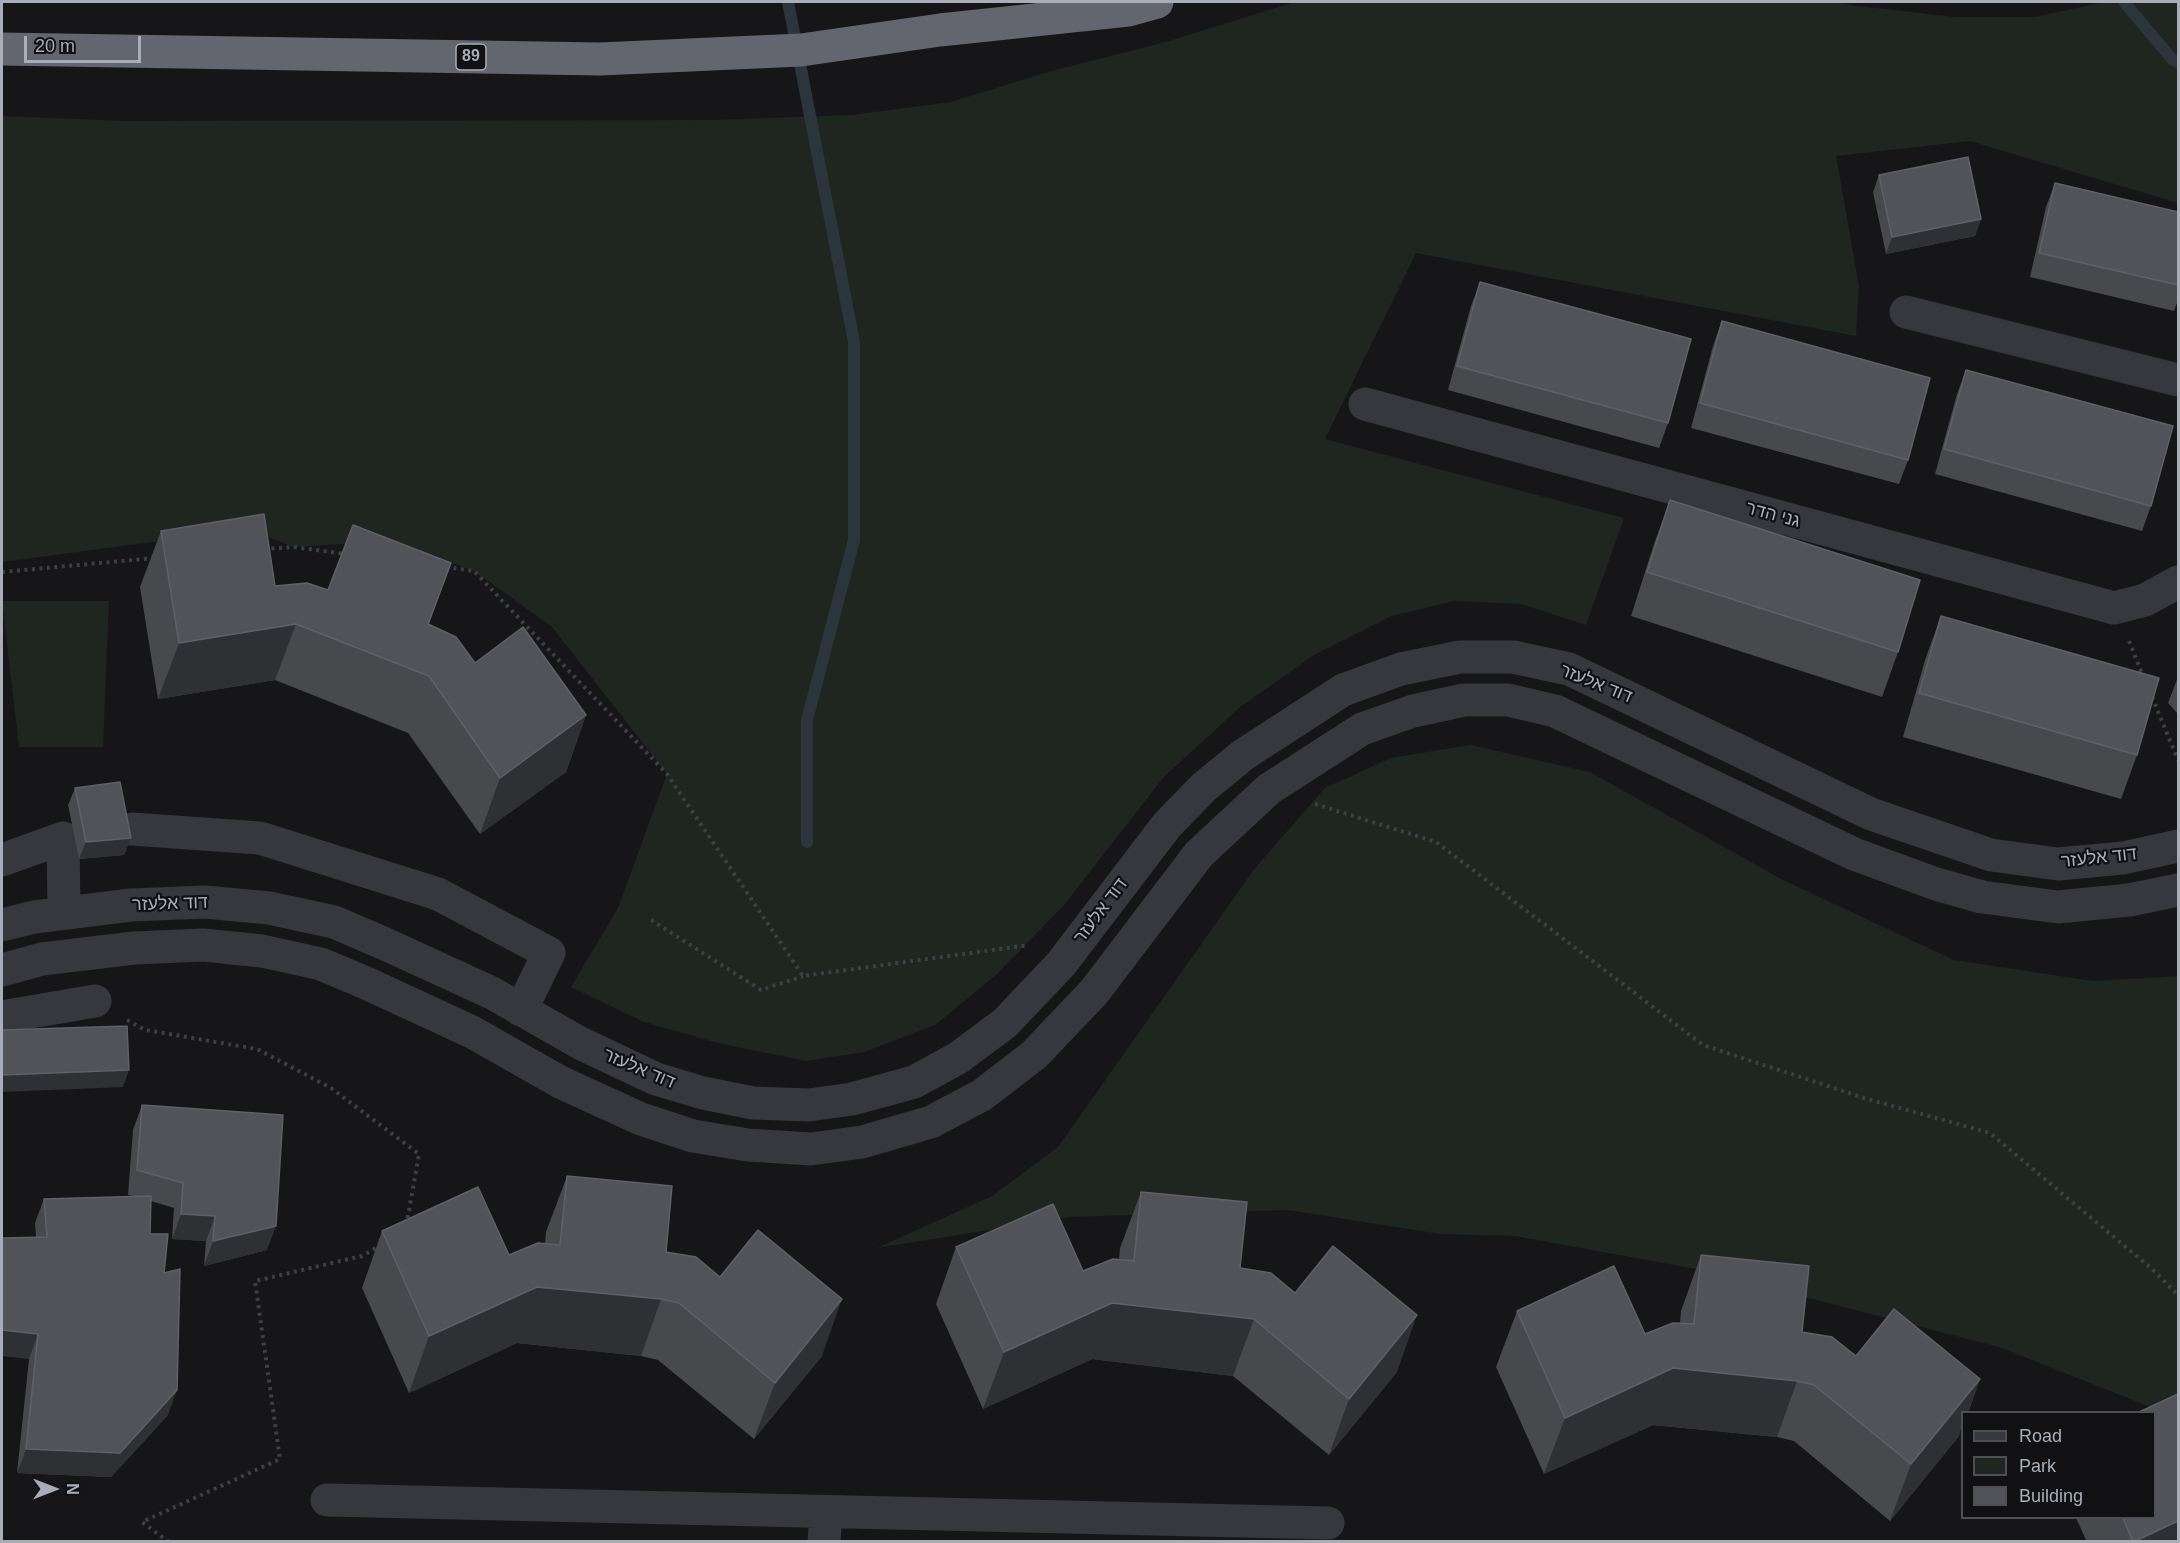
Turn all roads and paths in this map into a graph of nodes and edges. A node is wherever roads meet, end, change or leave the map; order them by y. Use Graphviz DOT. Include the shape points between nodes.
graph roads {
  1 [pos="1004,2"];
  2 [pos="1157,2"];
  3 [pos="940,30"];
  4 [pos="2,49"];
  5 [pos="1906,312"];
  6 [pos="2178,381"];
  7 [pos="1365,404"];
  8 [pos="258,550"];
  9 [pos="350,554"];
  10 [pos="162,558"];
  11 [pos="440,567"];
  12 [pos="2,572"];
  13 [pos="2178,582"];
  14 [pos="2114,608"];
  15 [pos="2146,684"];
  16 [pos="2151,695"];
  17 [pos="2178,760"];
  18 [pos="1269,789"];
  19 [pos="132,830"];
  20 [pos="2178,846"];
  21 [pos="2,860"];
  22 [pos="2178,890"];
  23 [pos="64,913"];
  24 [pos="651,920"];
  25 [pos="2,925"];
  26 [pos="1061,964"];
  27 [pos="2,970"];
  28 [pos="803,976"];
  29 [pos="95,1001"];
  30 [pos="521,1010"];
  31 [pos="2,1017"];
  32 [pos="145,1030"];
  33 [pos="405,1232"];
  34 [pos="388,1242"];
  35 [pos="2178,1295"];
  36 [pos="327,1500"];
  37 [pos="1328,1523"];
  38 [pos="825,1527"];
  39 [pos="170,1542"];
  1 -- 3 [label="highway, 89"];
  2 -- 3 [label="highway, 89" via="1128,10"];
  3 -- 4 [label="highway, 89" via="801,50 600,59"];
  5 -- 6 [label="street"];
  7 -- 14 [label="street, גני הדר"];
  8 -- 9 [label="path" via="293,546"];
  10 -- 12 [label="path"];
  11 -- 28 [label="path" via="474,571 667,774"];
  13 -- 14 [label="street, גני הדר" via="2145,600"];
  14 -- 15 [label="path"];
  16 -- 17 [label="path"];
  18 -- 22 [label="street" via="1362,729 1413,711 1464,700 1508,700 1555,711 1587,724 1854,854 1936,884 1982,897 2058,907 2129,900"];
  18 -- 27 [label="street" via="1199,854 1094,992 1034,1055 981,1095 931,1122 862,1142 811,1149 693,1136 641,1119 560,1082 472,1032 366,983 321,964 262,951 203,945 134,948 42,959"];
  18 -- 35 [label="path" via="1436,842 1703,1045 1864,1098 1990,1133"];
  19 -- 30 [label="street" via="260,838 438,894 549,952"];
  20 -- 26 [label="street, דוד אלעזר" via="2123,858 2058,864 1991,855 1870,814 1569,669 1513,657 1460,657 1401,669 1343,690 1243,755 1167,825"];
  21 -- 23 [label="street" via="63,838"];
  23 -- 25 [label="street, דוד אלעזר"];
  23 -- 30 [label="street, דוד אלעזר" via="205,902 269,908 334,922"];
  24 -- 28 [label="path" via="761,990"];
  26 -- 28 [label="path" via="1026,943"];
  26 -- 30 [label="street, דוד אלעזר" via="1005,1023 958,1058 914,1082 852,1099 809,1105 753,1103 656,1079"];
  29 -- 31 [label="street"];
  32 -- 33 [label="path" via="257,1049 331,1088 419,1154"];
  34 -- 39 [label="path" via="362,1256 255,1281 280,1459 142,1522"];
  36 -- 38 [label="street"];
  37 -- 38 [label="street"];
}
